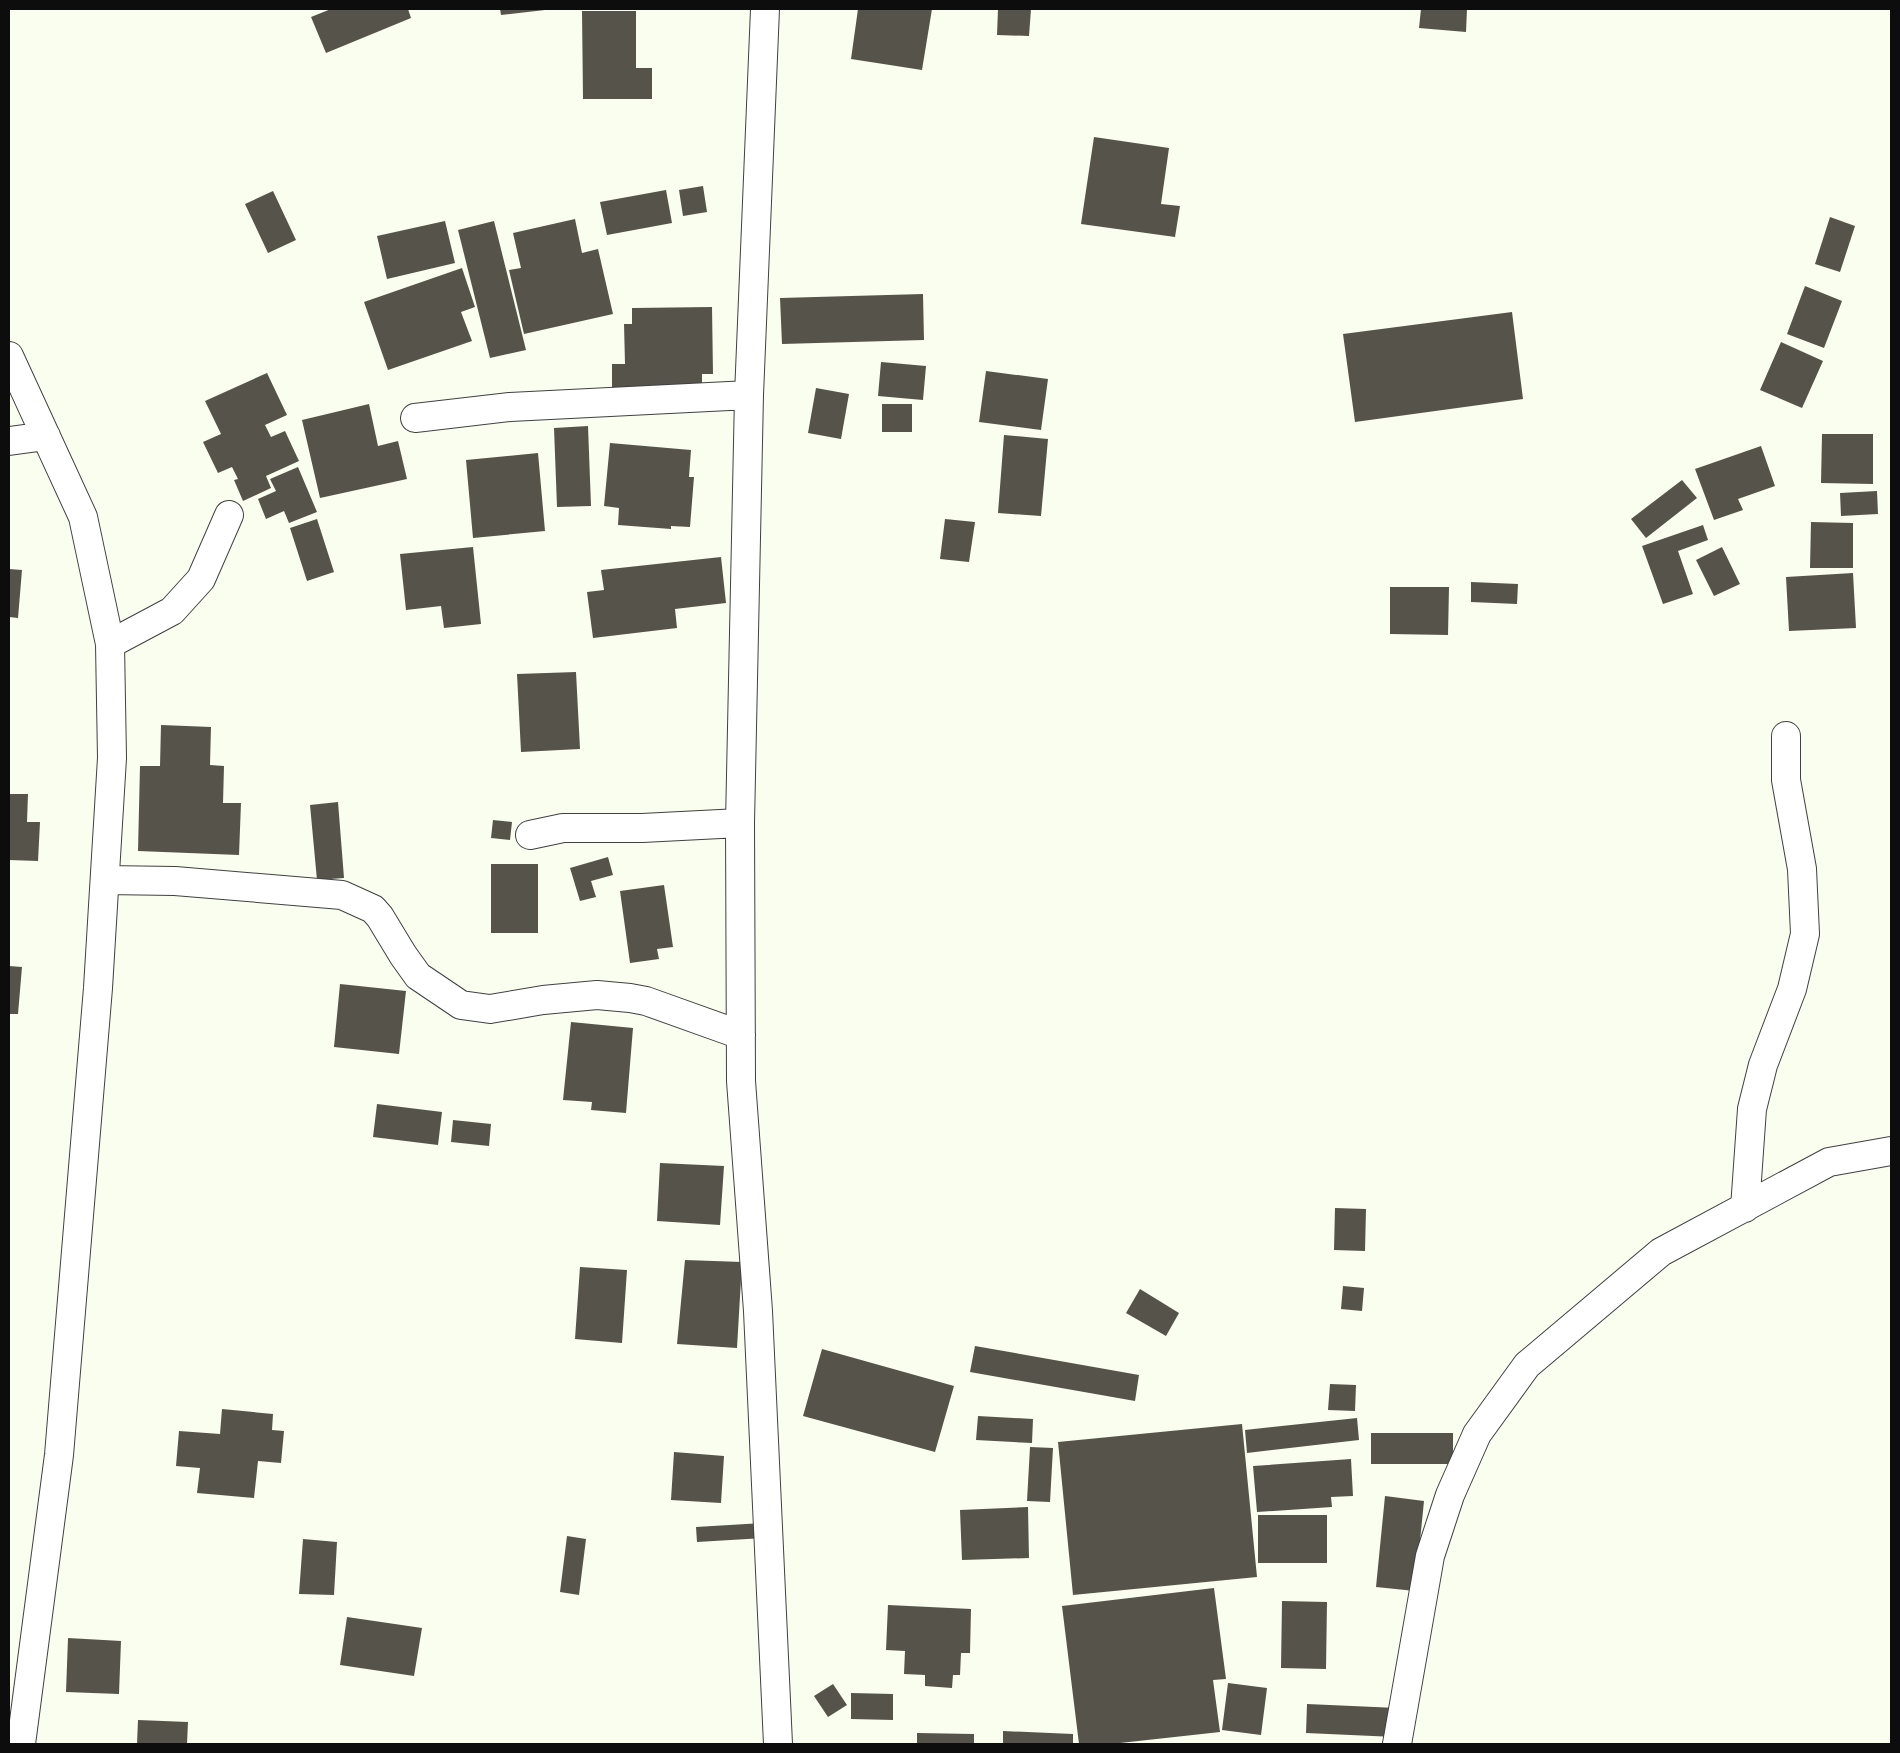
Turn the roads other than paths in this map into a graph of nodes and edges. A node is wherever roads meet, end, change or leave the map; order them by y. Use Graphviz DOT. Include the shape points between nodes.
graph roads {
  1 [pos="765,9"];
  2 [pos="9,356"];
  3 [pos="749,395"];
  4 [pos="415,418"];
  5 [pos="46,436"];
  6 [pos="9,441"];
  7 [pos="229,515"];
  8 [pos="110,644"];
  9 [pos="1786,736"];
  10 [pos="740,823"];
  11 [pos="530,835"];
  12 [pos="105,880"];
  13 [pos="741,1036"];
  14 [pos="1891,1151"];
  15 [pos="1745,1208"];
  16 [pos="21,1744"];
  17 [pos="778,1744"];
  18 [pos="1397,1744"];
  1 -- 3 [label="street"];
  2 -- 5 [label="street"];
  3 -- 4 [label="street" via="520,406"];
  3 -- 10 [label="street"];
  5 -- 6 [label="street"];
  5 -- 8 [label="street" via="83,517"];
  7 -- 8 [label="street" via="201,579 172,611"];
  8 -- 12 [label="street" via="112,758"];
  9 -- 15 [label="street" via="1786,780 1802,869 1805,934 1792,989 1763,1065 1752,1109"];
  10 -- 11 [label="street" via="562,828"];
  10 -- 13 [label="street"];
  12 -- 13 [label="street" via="176,881 342,895 373,909 418,976 461,1005 490,1010 543,1000 597,995 630,998"];
  12 -- 16 [label="street" via="59,1456"];
  13 -- 17 [label="street" via="741,1081 758,1311"];
  14 -- 15 [label="street" via="1828,1162"];
  15 -- 18 [label="street" via="1661,1252 1527,1366 1477,1434 1450,1495 1430,1556"];
}
